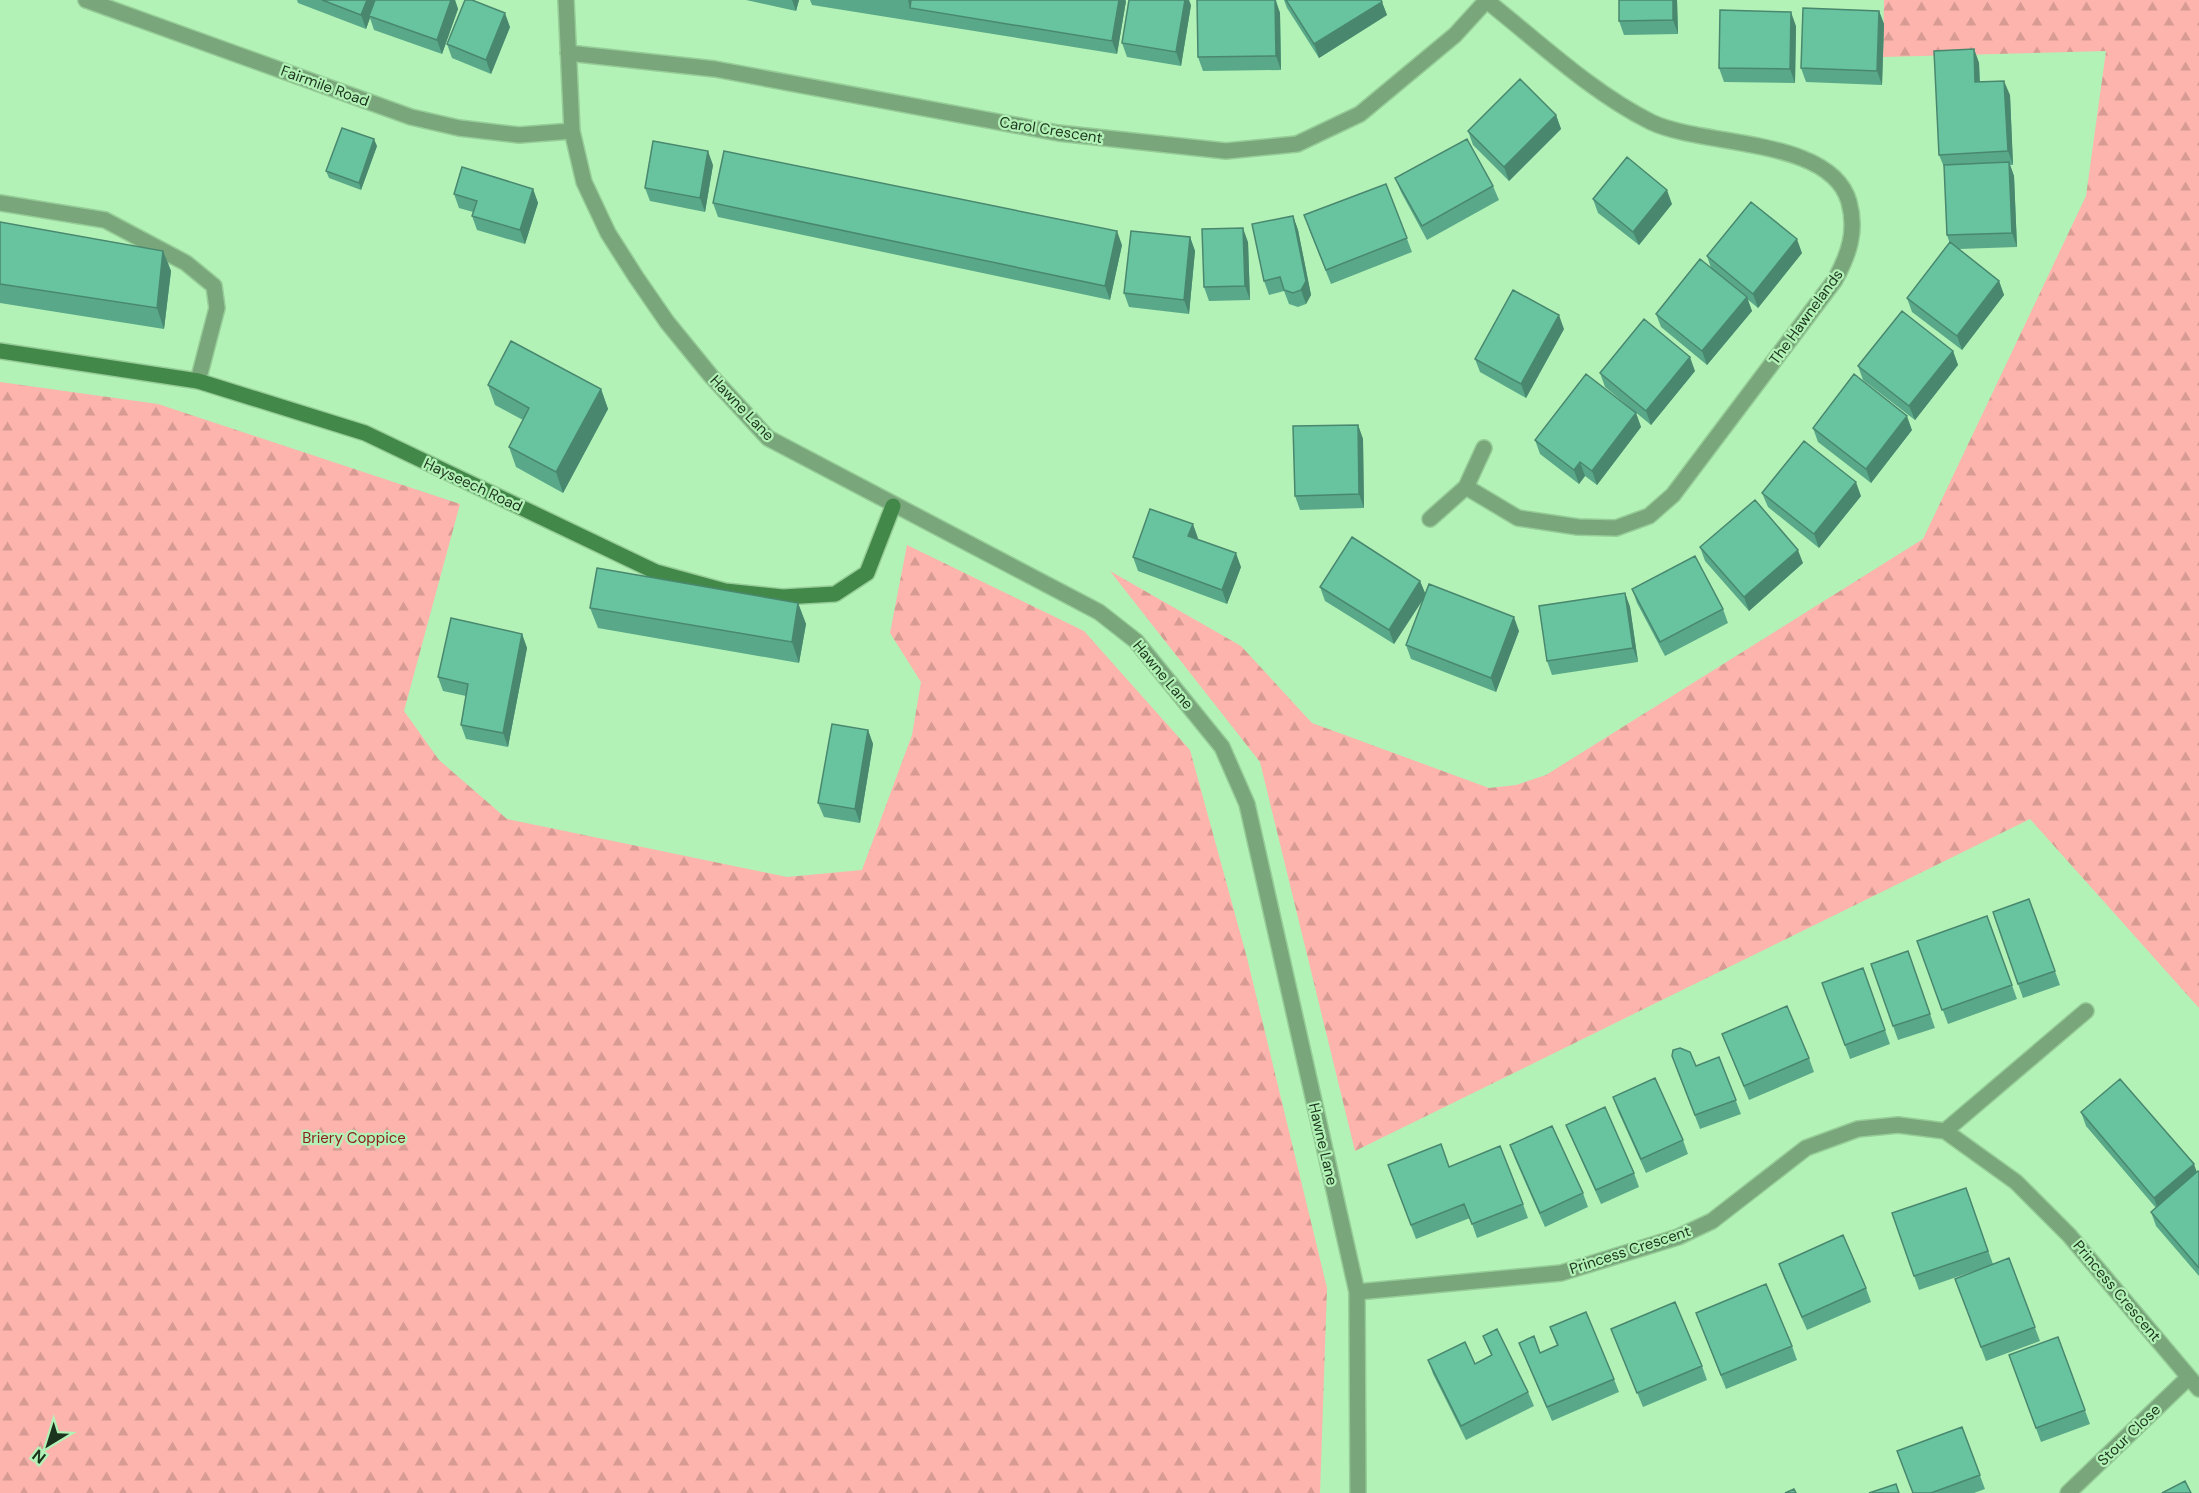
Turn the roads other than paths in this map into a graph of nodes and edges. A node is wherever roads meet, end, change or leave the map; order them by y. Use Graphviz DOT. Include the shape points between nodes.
graph roads {
  1 [pos="87,0"];
  2 [pos="566,0"];
  3 [pos="1487,0"];
  4 [pos="568,53"];
  5 [pos="572,130"];
  6 [pos="0,203"];
  7 [pos="0,351"];
  8 [pos="198,381"];
  9 [pos="1484,448"];
  10 [pos="1466,487"];
  11 [pos="893,506"];
  12 [pos="1430,519"];
  13 [pos="2086,1011"];
  14 [pos="1946,1131"];
  15 [pos="1357,1292"];
  16 [pos="2194,1383"];
  17 [pos="1358,1493"];
  18 [pos="2068,1493"];
  1 -- 5 [label="street, Fairmile Road" via="411,117 519,135"];
  2 -- 4 [label="street, Hawne Lane"];
  3 -- 4 [label="street, Carol Crescent" via="1455,36 1360,114 1297,144 1226,151 1058,133 715,69"];
  3 -- 10 [label="street, The Hawnelands" via="1607,95 1652,122 1672,131 1784,152 1814,162 1846,191 1852,211 1852,239 1835,280 1673,495 1649,516 1616,528 1518,518"];
  4 -- 5 [label="street, Hawne Lane"];
  5 -- 11 [label="street, Hawne Lane" via="584,182 608,233 667,322 711,376 768,438"];
  6 -- 8 [label="street" via="105,220 186,263 214,286 216,308"];
  7 -- 8 [label="street, Hayseech Road"];
  8 -- 11 [label="street, Hayseech Road" via="365,433 656,572 725,591 783,597 835,594 867,573"];
  9 -- 10 [label="street"];
  10 -- 12 [label="street"];
  11 -- 15 [label="street, Hawne Lane" via="1100,612 1136,641 1222,747 1247,804"];
  13 -- 14 [label="street"];
  14 -- 15 [label="street, Princess Crescent" via="1898,1125 1858,1129 1806,1148 1712,1221 1678,1237 1561,1273"];
  14 -- 16 [label="street, Princess Crescent" via="2016,1182 2069,1234"];
  15 -- 17 [label="street, Hawne Lane"];
  16 -- 18 [label="street, Stour Close"];
}
